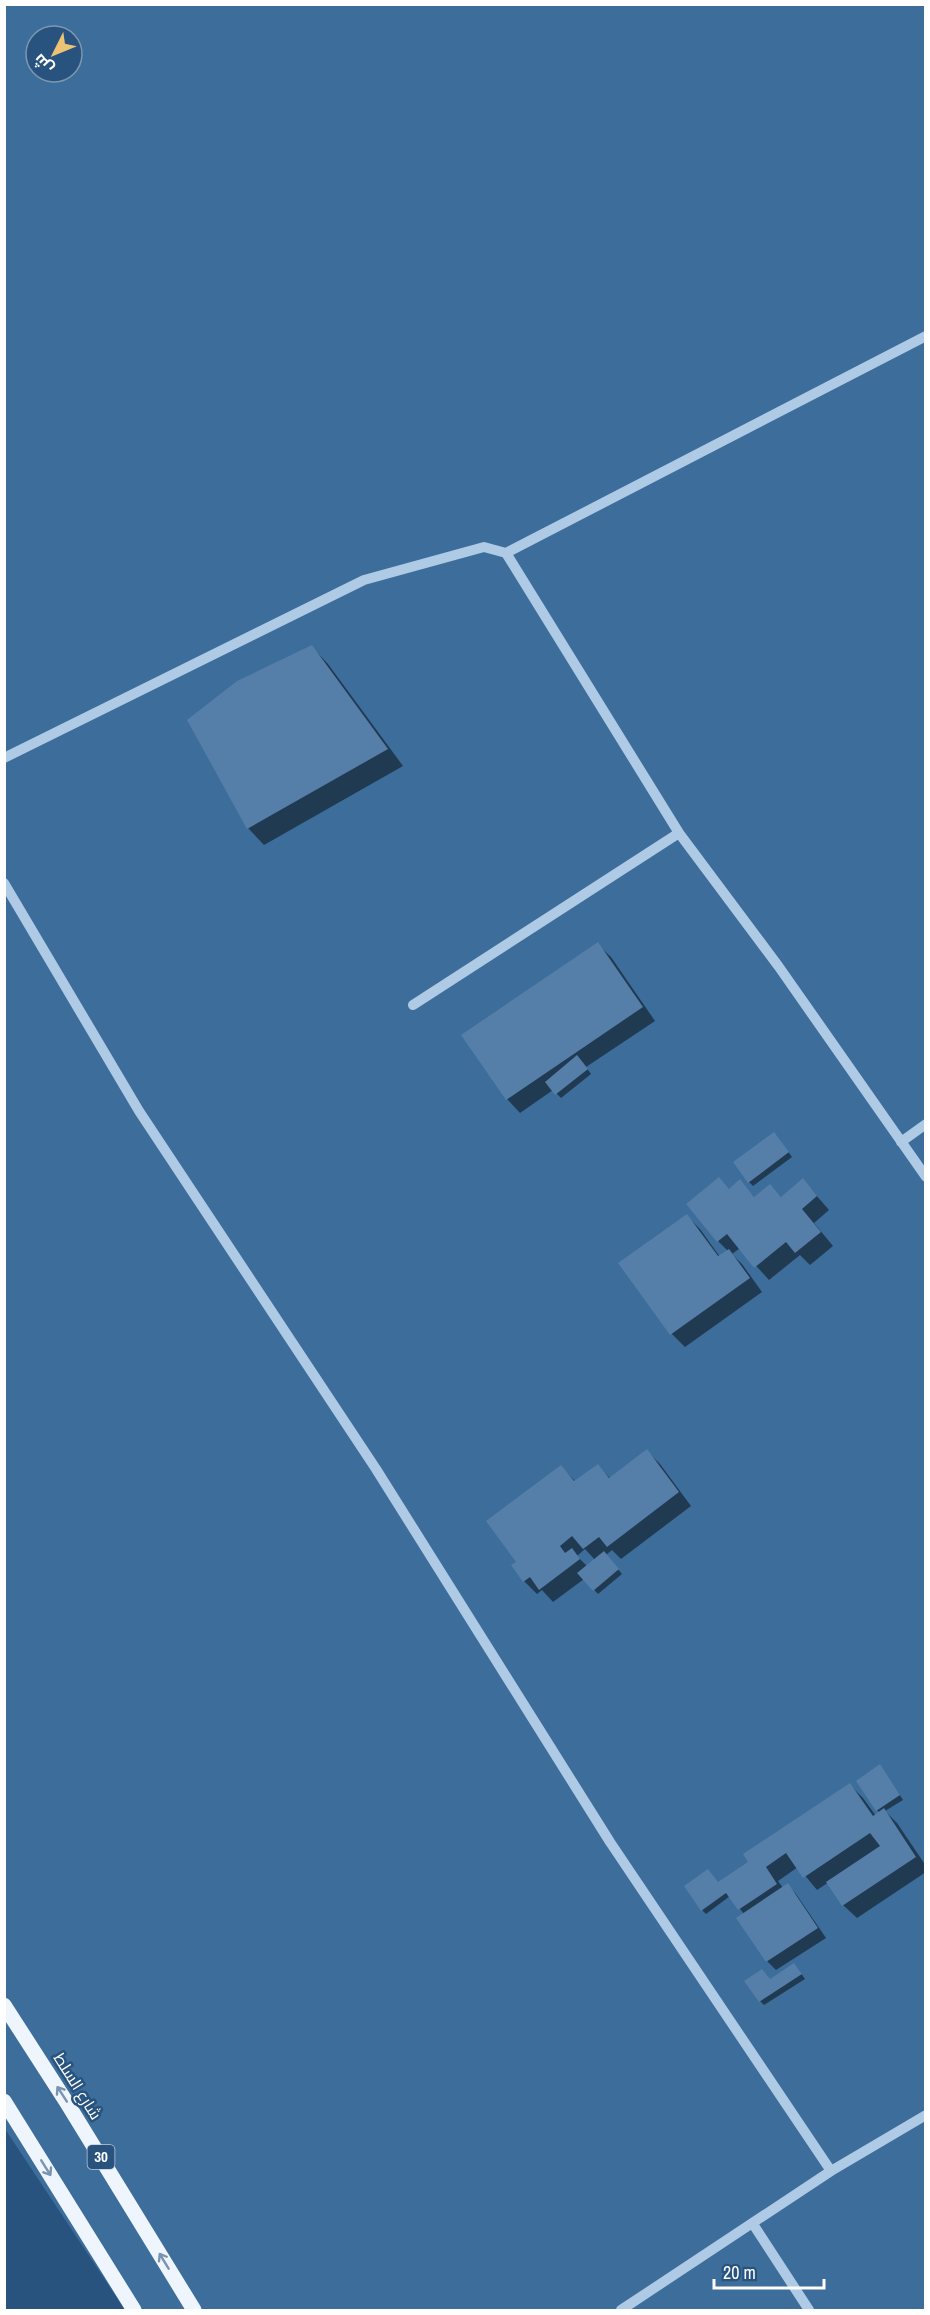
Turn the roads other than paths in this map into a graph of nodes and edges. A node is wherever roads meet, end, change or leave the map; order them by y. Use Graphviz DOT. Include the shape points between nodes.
graph roads {
  1 [pos="926,336"];
  2 [pos="506,553"];
  3 [pos="4,758"];
  4 [pos="679,833"];
  5 [pos="4,883"];
  6 [pos="413,1005"];
  7 [pos="926,1124"];
  8 [pos="901,1142"];
  9 [pos="926,1177"];
  10 [pos="4,2005"];
  11 [pos="4,2101"];
  12 [pos="926,2115"];
  13 [pos="831,2171"];
  14 [pos="753,2224"];
  15 [pos="134,2310"];
  16 [pos="194,2310"];
  17 [pos="621,2310"];
  18 [pos="809,2310"];
  1 -- 2 [label="street"];
  2 -- 3 [label="street" via="484,547 364,580"];
  2 -- 4 [label="street"];
  4 -- 6 [label="street"];
  4 -- 8 [label="street" via="779,967"];
  5 -- 13 [label="street" via="139,1111 376,1468 610,1842"];
  7 -- 8 [label="street"];
  8 -- 9 [label="street"];
  16 -- 10 [label="main road, شارع السلط / 30, one-way"];
  11 -- 15 [label="main road, one-way"];
  12 -- 13 [label="street"];
  13 -- 14 [label="street"];
  14 -- 17 [label="street"];
  14 -- 18 [label="street"];
}
